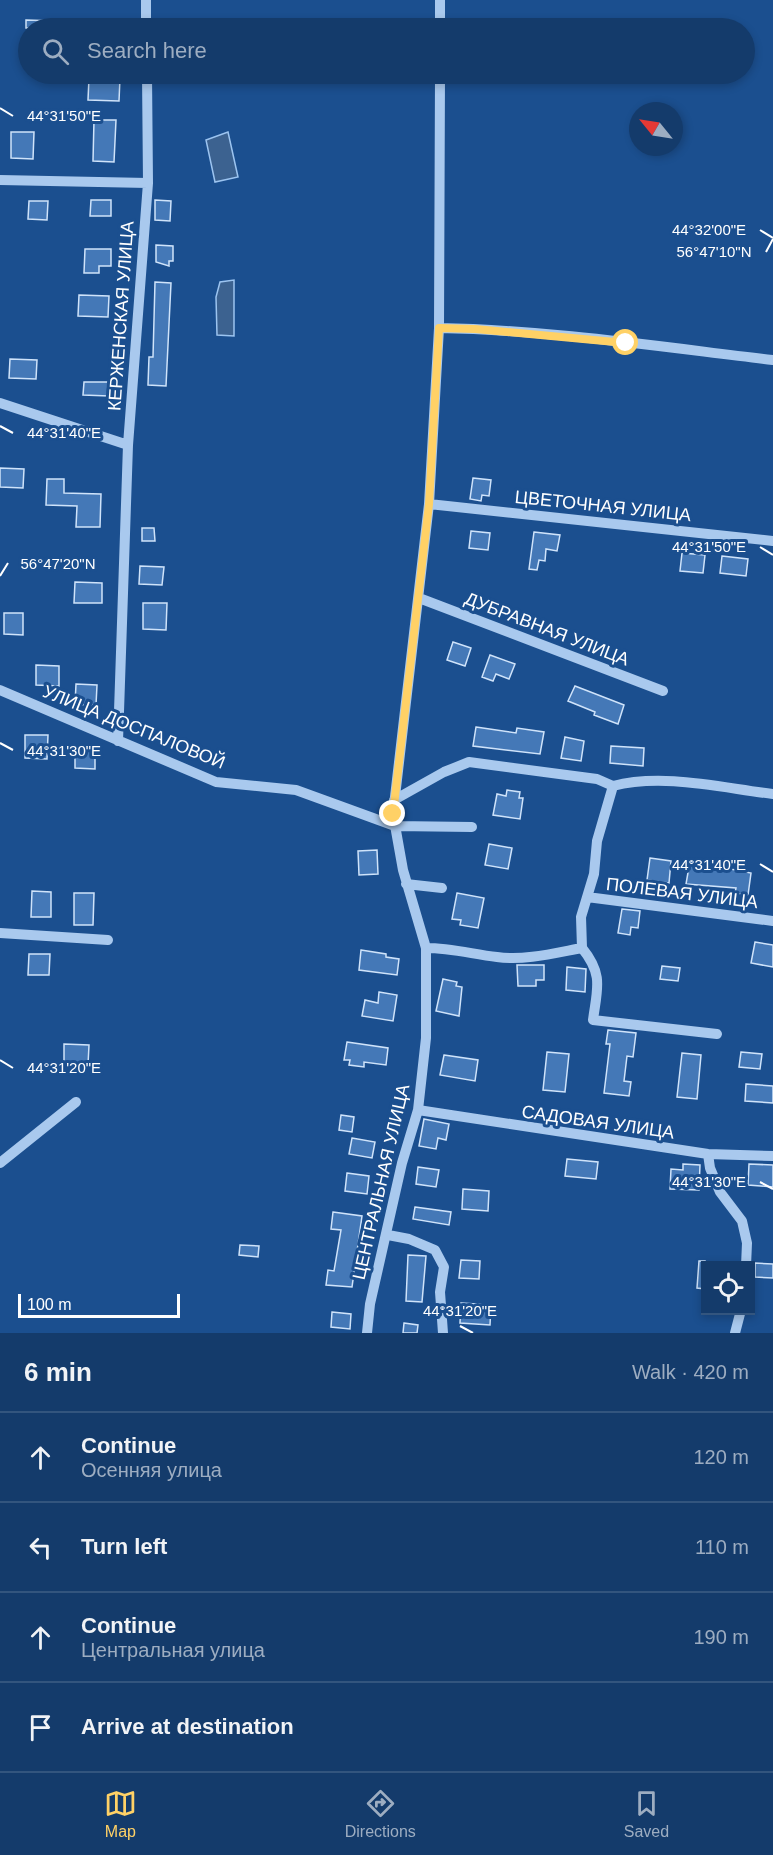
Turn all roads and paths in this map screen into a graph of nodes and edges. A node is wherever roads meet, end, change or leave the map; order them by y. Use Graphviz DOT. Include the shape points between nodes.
graph roads {
  1 [pos="146,0"];
  2 [pos="440,0"];
  3 [pos="146,18"];
  4 [pos="440,18"];
  5 [pos="147,84"];
  6 [pos="440,84"];
  7 [pos="0,180"];
  8 [pos="148,183"];
  9 [pos="439,328"];
  10 [pos="773,360"];
  11 [pos="0,403"];
  12 [pos="128,445"];
  13 [pos="429,504"];
  14 [pos="773,541"];
  15 [pos="419,598"];
  16 [pos="0,690"];
  17 [pos="663,691"];
  18 [pos="118,741"];
  19 [pos="614,786"];
  20 [pos="773,794"];
  21 [pos="394,800"];
  22 [pos="394,826"];
  23 [pos="472,827"];
  24 [pos="406,884"];
  25 [pos="442,888"];
  26 [pos="587,897"];
  27 [pos="773,921"];
  28 [pos="0,933"];
  29 [pos="108,940"];
  30 [pos="426,948"];
  31 [pos="582,948"];
  32 [pos="717,1034"];
  33 [pos="76,1102"];
  34 [pos="418,1110"];
  35 [pos="708,1154"];
  36 [pos="773,1156"];
  37 [pos="0,1163"];
  38 [pos="388,1235"];
  39 [pos="746,1261"];
  40 [pos="740,1315"];
  41 [pos="367,1333"];
  42 [pos="444,1333"];
  43 [pos="735,1333"];
  1 -- 3 [label="street"];
  2 -- 4 [label="street"];
  5 -- 8 [label="street, КЕРЖЕНСКАЯ УЛИЦА"];
  6 -- 9 [label="street, ЦЕНТРАЛЬНАЯ УЛИЦА"];
  7 -- 8 [label="street"];
  8 -- 12 [label="street, КЕРЖЕНСКАЯ УЛИЦА"];
  9 -- 10 [label="street"];
  9 -- 13 [label="street, ЦЕНТРАЛЬНАЯ УЛИЦА"];
  11 -- 12 [label="street"];
  12 -- 18 [label="street, КЕРЖЕНСКАЯ УЛИЦА"];
  13 -- 14 [label="street, ЦВЕТОЧНАЯ УЛИЦА"];
  13 -- 15 [label="street, ЦЕНТРАЛЬНАЯ УЛИЦА"];
  15 -- 17 [label="street, ДУБРАВНАЯ УЛИЦА"];
  15 -- 21 [label="street, ЦЕНТРАЛЬНАЯ УЛИЦА"];
  16 -- 18 [label="street, УЛИЦА ДОСПАЛОВОЙ"];
  18 -- 22 [label="street, УЛИЦА ДОСПАЛОВОЙ" via="216,782 296,789"];
  19 -- 20 [label="street" via="633,781 674,783"];
  19 -- 21 [label="street" via="597,779 469,762"];
  19 -- 26 [label="street" via="597,841"];
  21 -- 22 [label="street, ЦЕНТРАЛЬНАЯ УЛИЦА"];
  22 -- 23 [label="street, УЛИЦА ДОСПАЛОВОЙ"];
  22 -- 24 [label="street, ЦЕНТРАЛЬНАЯ УЛИЦА"];
  24 -- 25 [label="street"];
  24 -- 30 [label="street, ЦЕНТРАЛЬНАЯ УЛИЦА"];
  26 -- 27 [label="street, ПОЛЕВАЯ УЛИЦА"];
  26 -- 31 [label="street" via="581,917"];
  28 -- 29 [label="street"];
  30 -- 31 [label="street" via="454,948 499,958"];
  30 -- 34 [label="street, ЦЕНТРАЛЬНАЯ УЛИЦА" via="426,1038"];
  31 -- 32 [label="street" via="594,962 599,978 593,1020"];
  33 -- 37 [label="street"];
  34 -- 35 [label="street, САДОВАЯ УЛИЦА"];
  34 -- 38 [label="street, ЦЕНТРАЛЬНАЯ УЛИЦА" via="402,1163"];
  35 -- 36 [label="street, САДОВАЯ УЛИЦА"];
  35 -- 39 [label="street" via="720,1192 742,1221"];
  38 -- 41 [label="street, ЦЕНТРАЛЬНАЯ УЛИЦА" via="370,1304"];
  38 -- 42 [label="street" via="435,1250 444,1267 440,1292"];
  40 -- 43 [label="street"];
}
